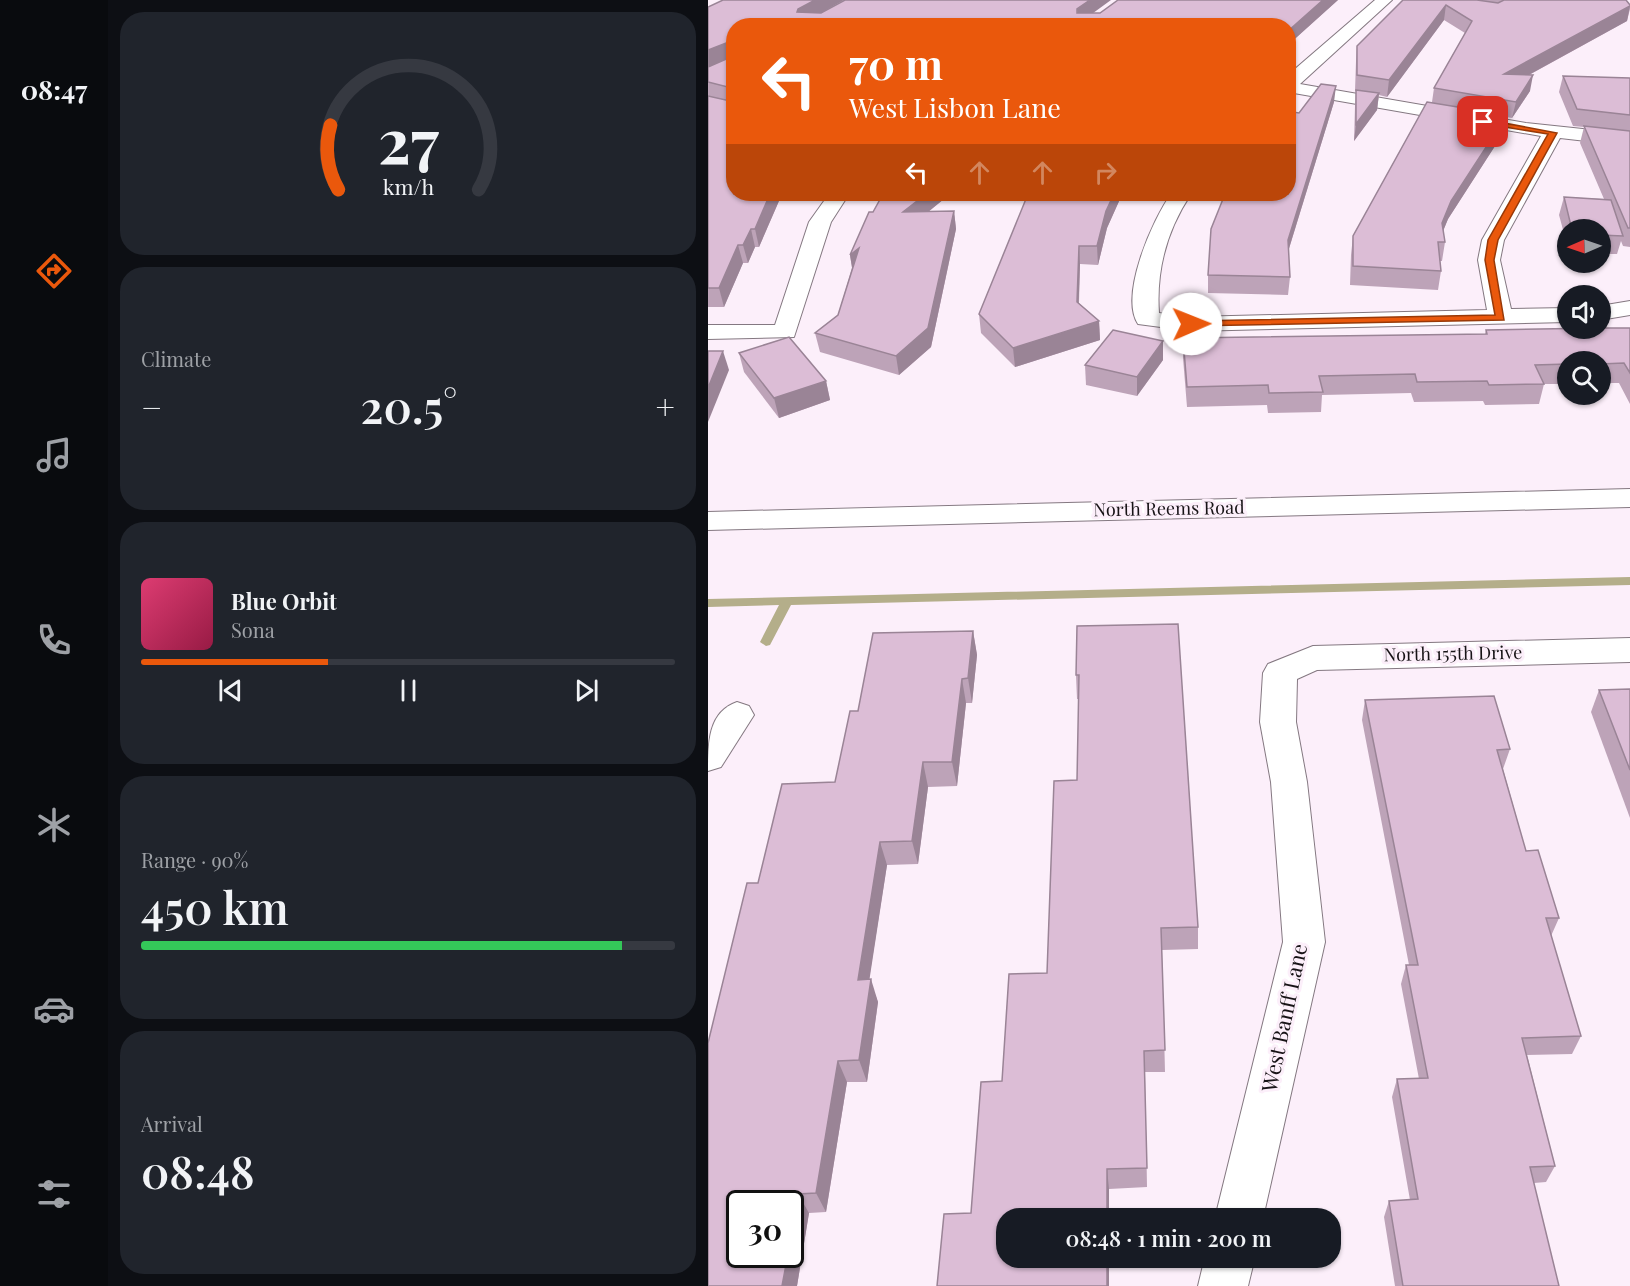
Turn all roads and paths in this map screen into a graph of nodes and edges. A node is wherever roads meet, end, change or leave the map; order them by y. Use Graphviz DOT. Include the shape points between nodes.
graph roads {
  1 [pos="1383,0"];
  2 [pos="1296,79"];
  3 [pos="1296,87"];
  4 [pos="1553,133"];
  5 [pos="1630,140"];
  6 [pos="834,201"];
  7 [pos="1176,201"];
  8 [pos="1630,308"];
  9 [pos="1611,311"];
  10 [pos="1557,315"];
  11 [pos="1501,318"];
  12 [pos="708,332"];
  13 [pos="1630,498"];
  14 [pos="708,520"];
  15 [pos="1630,650"];
  16 [pos="1280,673"];
  17 [pos="737,714"];
  18 [pos="708,757"];
  19 [pos="1241,1208"];
  20 [pos="1227,1268"];
  21 [pos="1223,1286"];
  1 -- 2 [label="street"];
  3 -- 4 [label="street"];
  4 -- 5 [label="street"];
  4 -- 11 [label="street" via="1493,240 1489,260"];
  6 -- 12 [label="street" via="820,222 785,332"];
  7 -- 11 [label="street" via="1149,271 1147,319 1191,324"];
  8 -- 9 [label="street"];
  10 -- 11 [label="street"];
  13 -- 14 [label="street, North Reems Road"];
  15 -- 16 [label="street, North 155th Drive" via="1313,658"];
  16 -- 19 [label="street, West Banff Lane" via="1278,723 1289,782 1304,942"];
  17 -- 18 [label="street"];
  20 -- 21 [label="street"];
}
